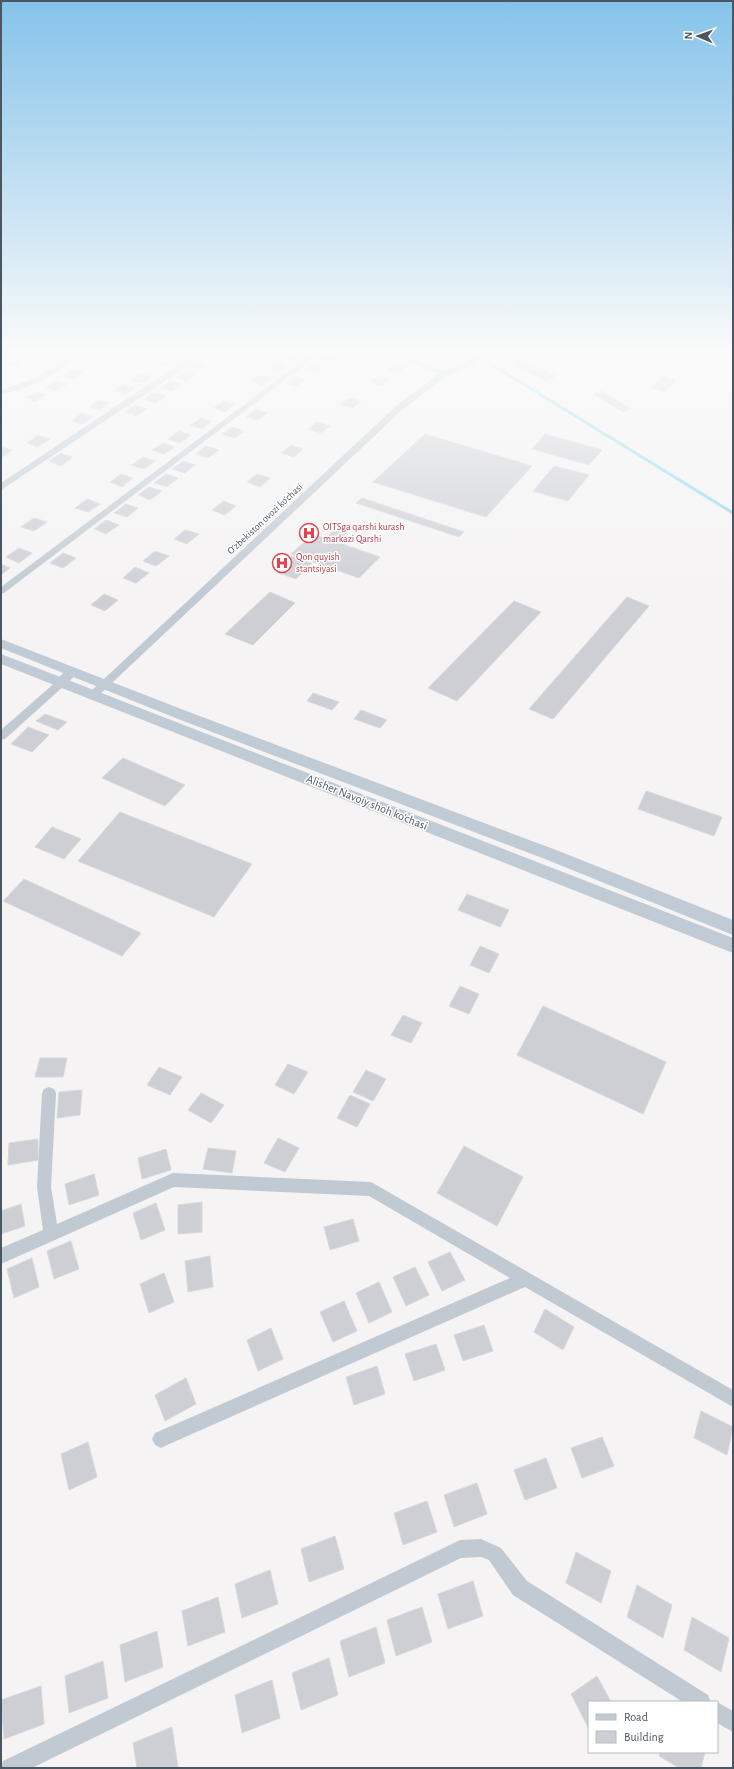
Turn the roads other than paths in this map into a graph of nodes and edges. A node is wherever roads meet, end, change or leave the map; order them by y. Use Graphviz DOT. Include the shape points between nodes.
graph roads {
  1 [pos="82,433"];
  2 [pos="212,433"];
  3 [pos="373,433"];
  4 [pos="1,487"];
  5 [pos="1,591"];
  6 [pos="1,643"];
  7 [pos="1,659"];
  8 [pos="72,672"];
  9 [pos="61,683"];
  10 [pos="104,684"];
  11 [pos="93,695"];
  12 [pos="1,736"];
  13 [pos="733,928"];
  14 [pos="733,946"];
  15 [pos="49,1093"];
  16 [pos="51,1234"];
  17 [pos="1,1256"];
  18 [pos="526,1279"];
  19 [pos="733,1399"];
  20 [pos="161,1438"];
  21 [pos="699,1701"];
  22 [pos="718,1713"];
  23 [pos="733,1722"];
  24 [pos="10,1768"];
  1 -- 4 [label="street"];
  2 -- 5 [label="street"];
  3 -- 10 [label="street, O'zbekiston ovozi ko'chasi"];
  6 -- 8 [label="main road, Alisher Navoiy shoh ko'chasi"];
  7 -- 9 [label="main road, Alisher Navoiy shoh ko'chasi"];
  8 -- 9 [label="street"];
  8 -- 10 [label="main road, Alisher Navoiy shoh ko'chasi"];
  9 -- 11 [label="main road, Alisher Navoiy shoh ko'chasi"];
  9 -- 12 [label="street"];
  10 -- 11 [label="street, O'zbekiston ovozi ko'chasi"];
  10 -- 13 [label="main road, Alisher Navoiy shoh ko'chasi" via="647,892"];
  11 -- 14 [label="main road, Alisher Navoiy shoh ko'chasi"];
  15 -- 16 [label="street" via="44,1187"];
  16 -- 17 [label="street"];
  16 -- 18 [label="street" via="173,1180 371,1189"];
  18 -- 19 [label="street"];
  18 -- 20 [label="street"];
  21 -- 24 [label="street" via="520,1588 495,1554 481,1548 460,1550"];
  22 -- 23 [label="street"];
}
